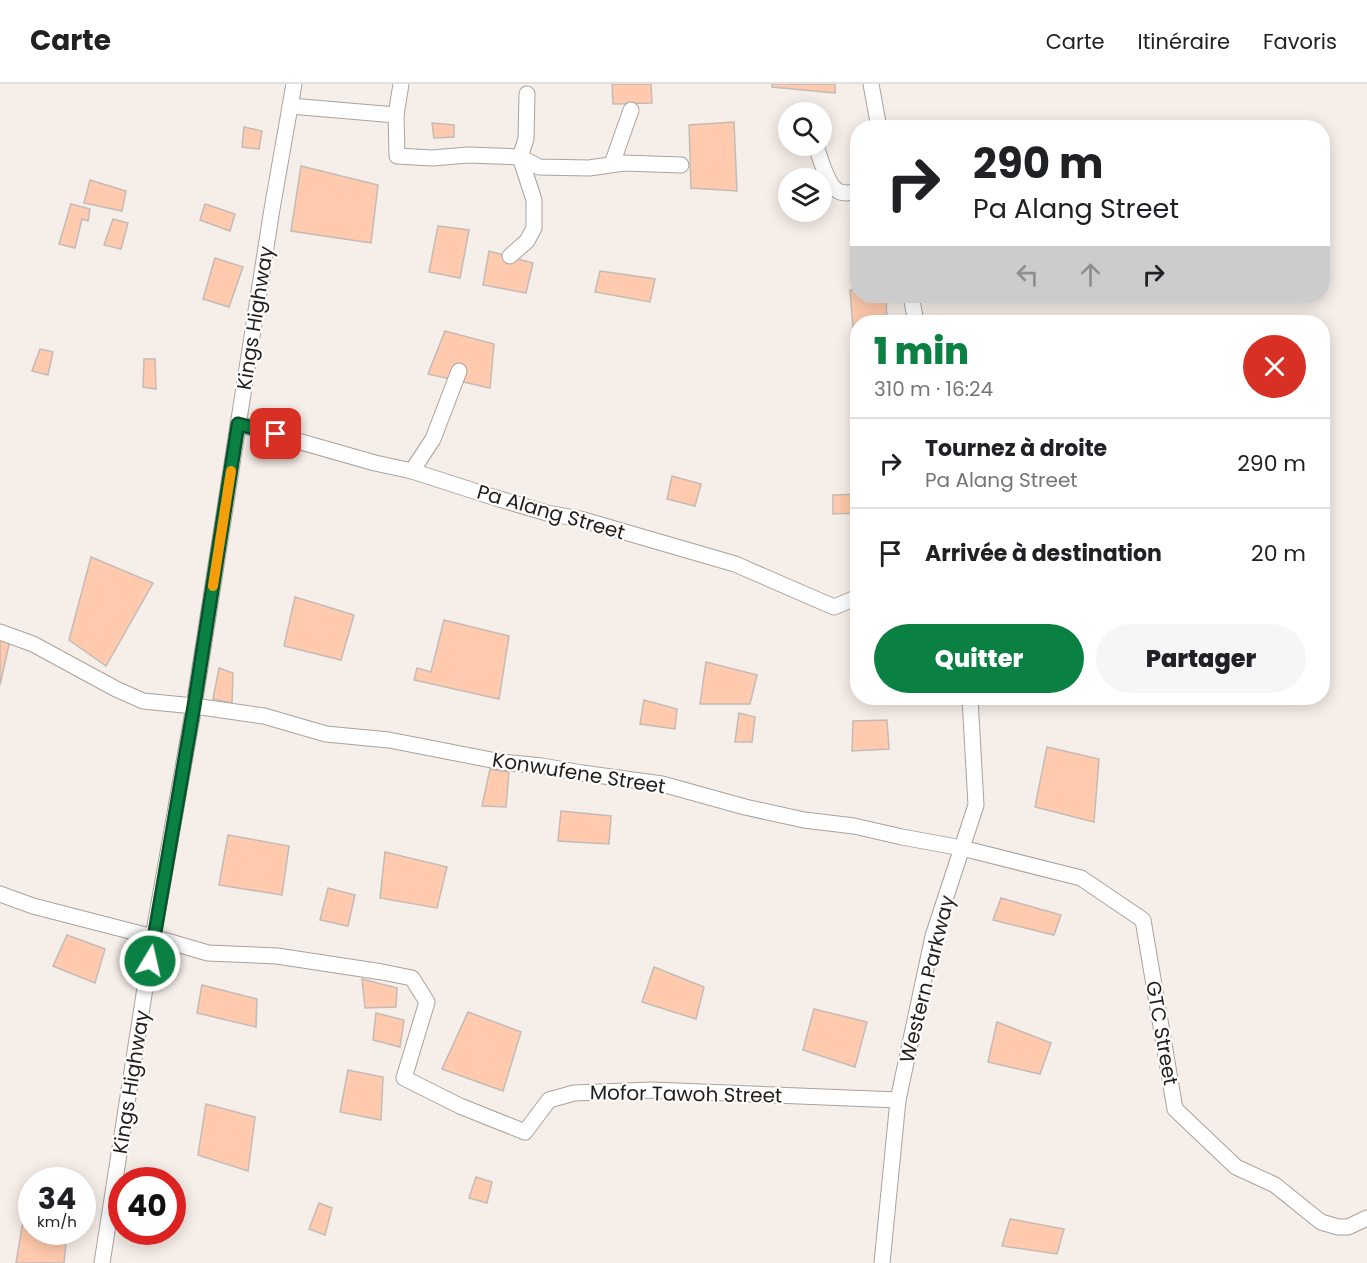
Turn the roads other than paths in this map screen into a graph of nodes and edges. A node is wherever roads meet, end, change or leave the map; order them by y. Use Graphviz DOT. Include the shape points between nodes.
graph roads {
  1 [pos="294,84"];
  2 [pos="401,84"];
  3 [pos="871,84"];
  4 [pos="527,94"];
  5 [pos="290,106"];
  6 [pos="631,110"];
  7 [pos="396,115"];
  8 [pos="878,120"];
  9 [pos="820,156"];
  10 [pos="520,157"];
  11 [pos="612,164"];
  12 [pos="681,165"];
  13 [pos="850,193"];
  14 [pos="510,256"];
  15 [pos="459,371"];
  16 [pos="238,424"];
  17 [pos="412,471"];
  18 [pos="850,600"];
  19 [pos="0,632"];
  20 [pos="970,705"];
  21 [pos="194,706"];
  22 [pos="962,848"];
  23 [pos="0,894"];
  24 [pos="153,937"];
  25 [pos="898,1100"];
  26 [pos="1367,1218"];
  27 [pos="102,1263"];
  28 [pos="882,1263"];
  1 -- 5 [label="street, Kings Highway"];
  2 -- 7 [label="street"];
  3 -- 8 [label="street"];
  4 -- 10 [label="street" via="526,139"];
  5 -- 7 [label="street"];
  5 -- 16 [label="street, Kings Highway"];
  6 -- 11 [label="street"];
  7 -- 10 [label="street" via="397,156"];
  9 -- 13 [label="street" via="836,190"];
  10 -- 11 [label="street" via="539,167 589,168"];
  10 -- 14 [label="street" via="534,200 534,228 527,241"];
  11 -- 12 [label="street"];
  15 -- 17 [label="street" via="433,439"];
  16 -- 17 [label="street, Pa Alang Street"];
  16 -- 21 [label="street, Kings Highway"];
  17 -- 18 [label="street, Pa Alang Street" via="547,513 735,564 834,607"];
  19 -- 21 [label="street, Konwufene Street" via="33,644 143,701"];
  20 -- 22 [label="street, Western Parkway" via="976,805"];
  21 -- 22 [label="street, Konwufene Street" via="264,716 326,734 389,740 502,762 662,784 804,820"];
  21 -- 24 [label="street, Kings Highway"];
  22 -- 25 [label="street, Western Parkway" via="933,936"];
  22 -- 26 [label="street, GTC Street" via="1081,878 1143,920 1175,1109 1236,1167 1275,1185 1321,1222 1348,1227"];
  23 -- 24 [label="street"];
  24 -- 25 [label="street, Mofor Tawoh Street" via="207,953 277,956 412,978 427,1002 404,1078 525,1132 549,1100 574,1093 652,1090"];
  24 -- 27 [label="street, Kings Highway"];
  25 -- 28 [label="street, Western Parkway"];
}
